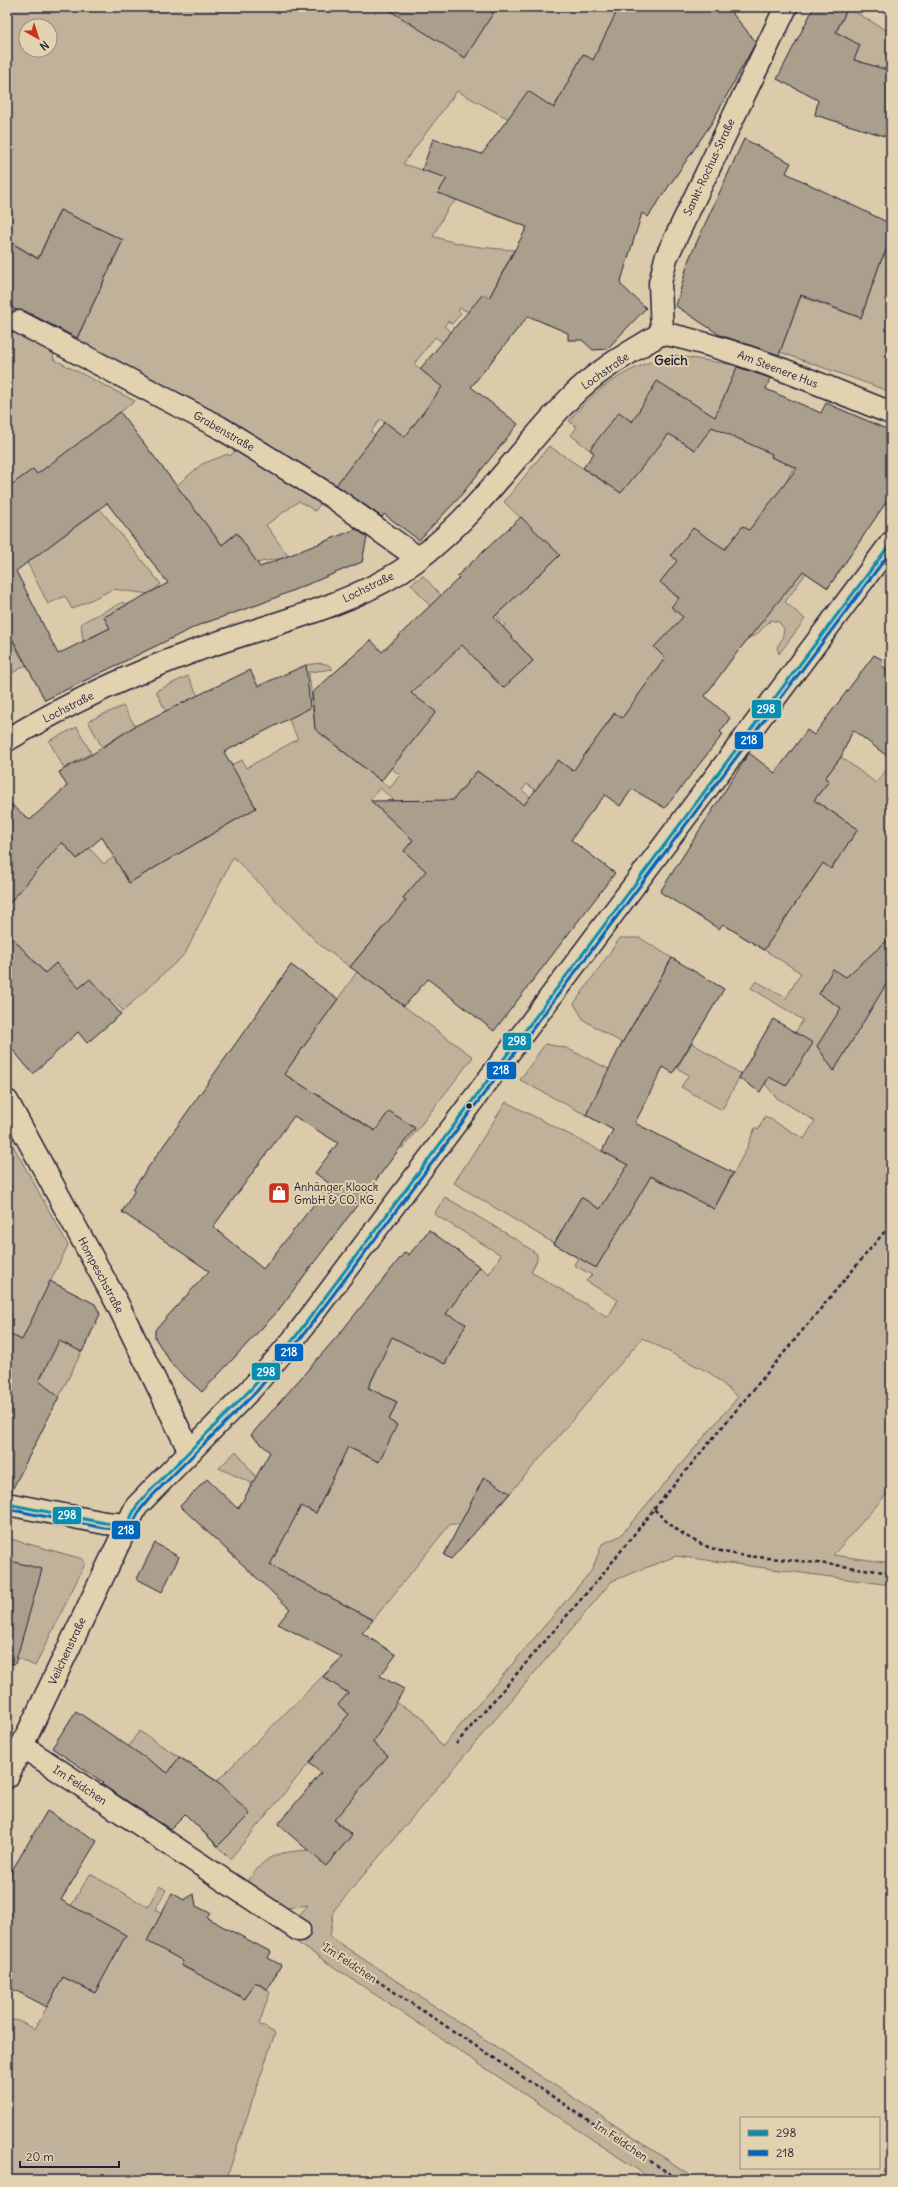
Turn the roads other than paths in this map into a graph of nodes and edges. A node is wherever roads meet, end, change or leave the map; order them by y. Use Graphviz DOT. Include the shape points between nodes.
graph roads {
  1 [pos="781,9"];
  2 [pos="19,322"];
  3 [pos="662,333"];
  4 [pos="891,413"];
  5 [pos="891,543"];
  6 [pos="418,558"];
  7 [pos="7,740"];
  8 [pos="7,1101"];
  9 [pos="190,1452"];
  10 [pos="7,1504"];
  11 [pos="127,1525"];
  12 [pos="22,1746"];
  13 [pos="7,1777"];
  14 [pos="299,1930"];
  1 -- 3 [label="street, Sankt-Rochus-Straße" via="666,258 660,283"];
  2 -- 6 [label="street, Grabenstraße" via="219,427 334,498"];
  3 -- 4 [label="street, Am Steenere Hus" via="713,345 770,364"];
  3 -- 6 [label="street, Lochstraße" via="608,366 580,388 473,508"];
  5 -- 9 [label="street, Veilchenstraße" via="293,1340 252,1388"];
  6 -- 7 [label="street, Lochstraße" via="363,592 199,649 62,709"];
  8 -- 9 [label="street, Hompeschstraße" via="118,1305"];
  9 -- 11 [label="street, Veilchenstraße" via="145,1496"];
  10 -- 11 [label="street"];
  11 -- 12 [label="street, Veilchenstraße"];
  12 -- 13 [label="street, Veilchenstraße"];
  12 -- 14 [label="street, Im Feldchen"];
}
